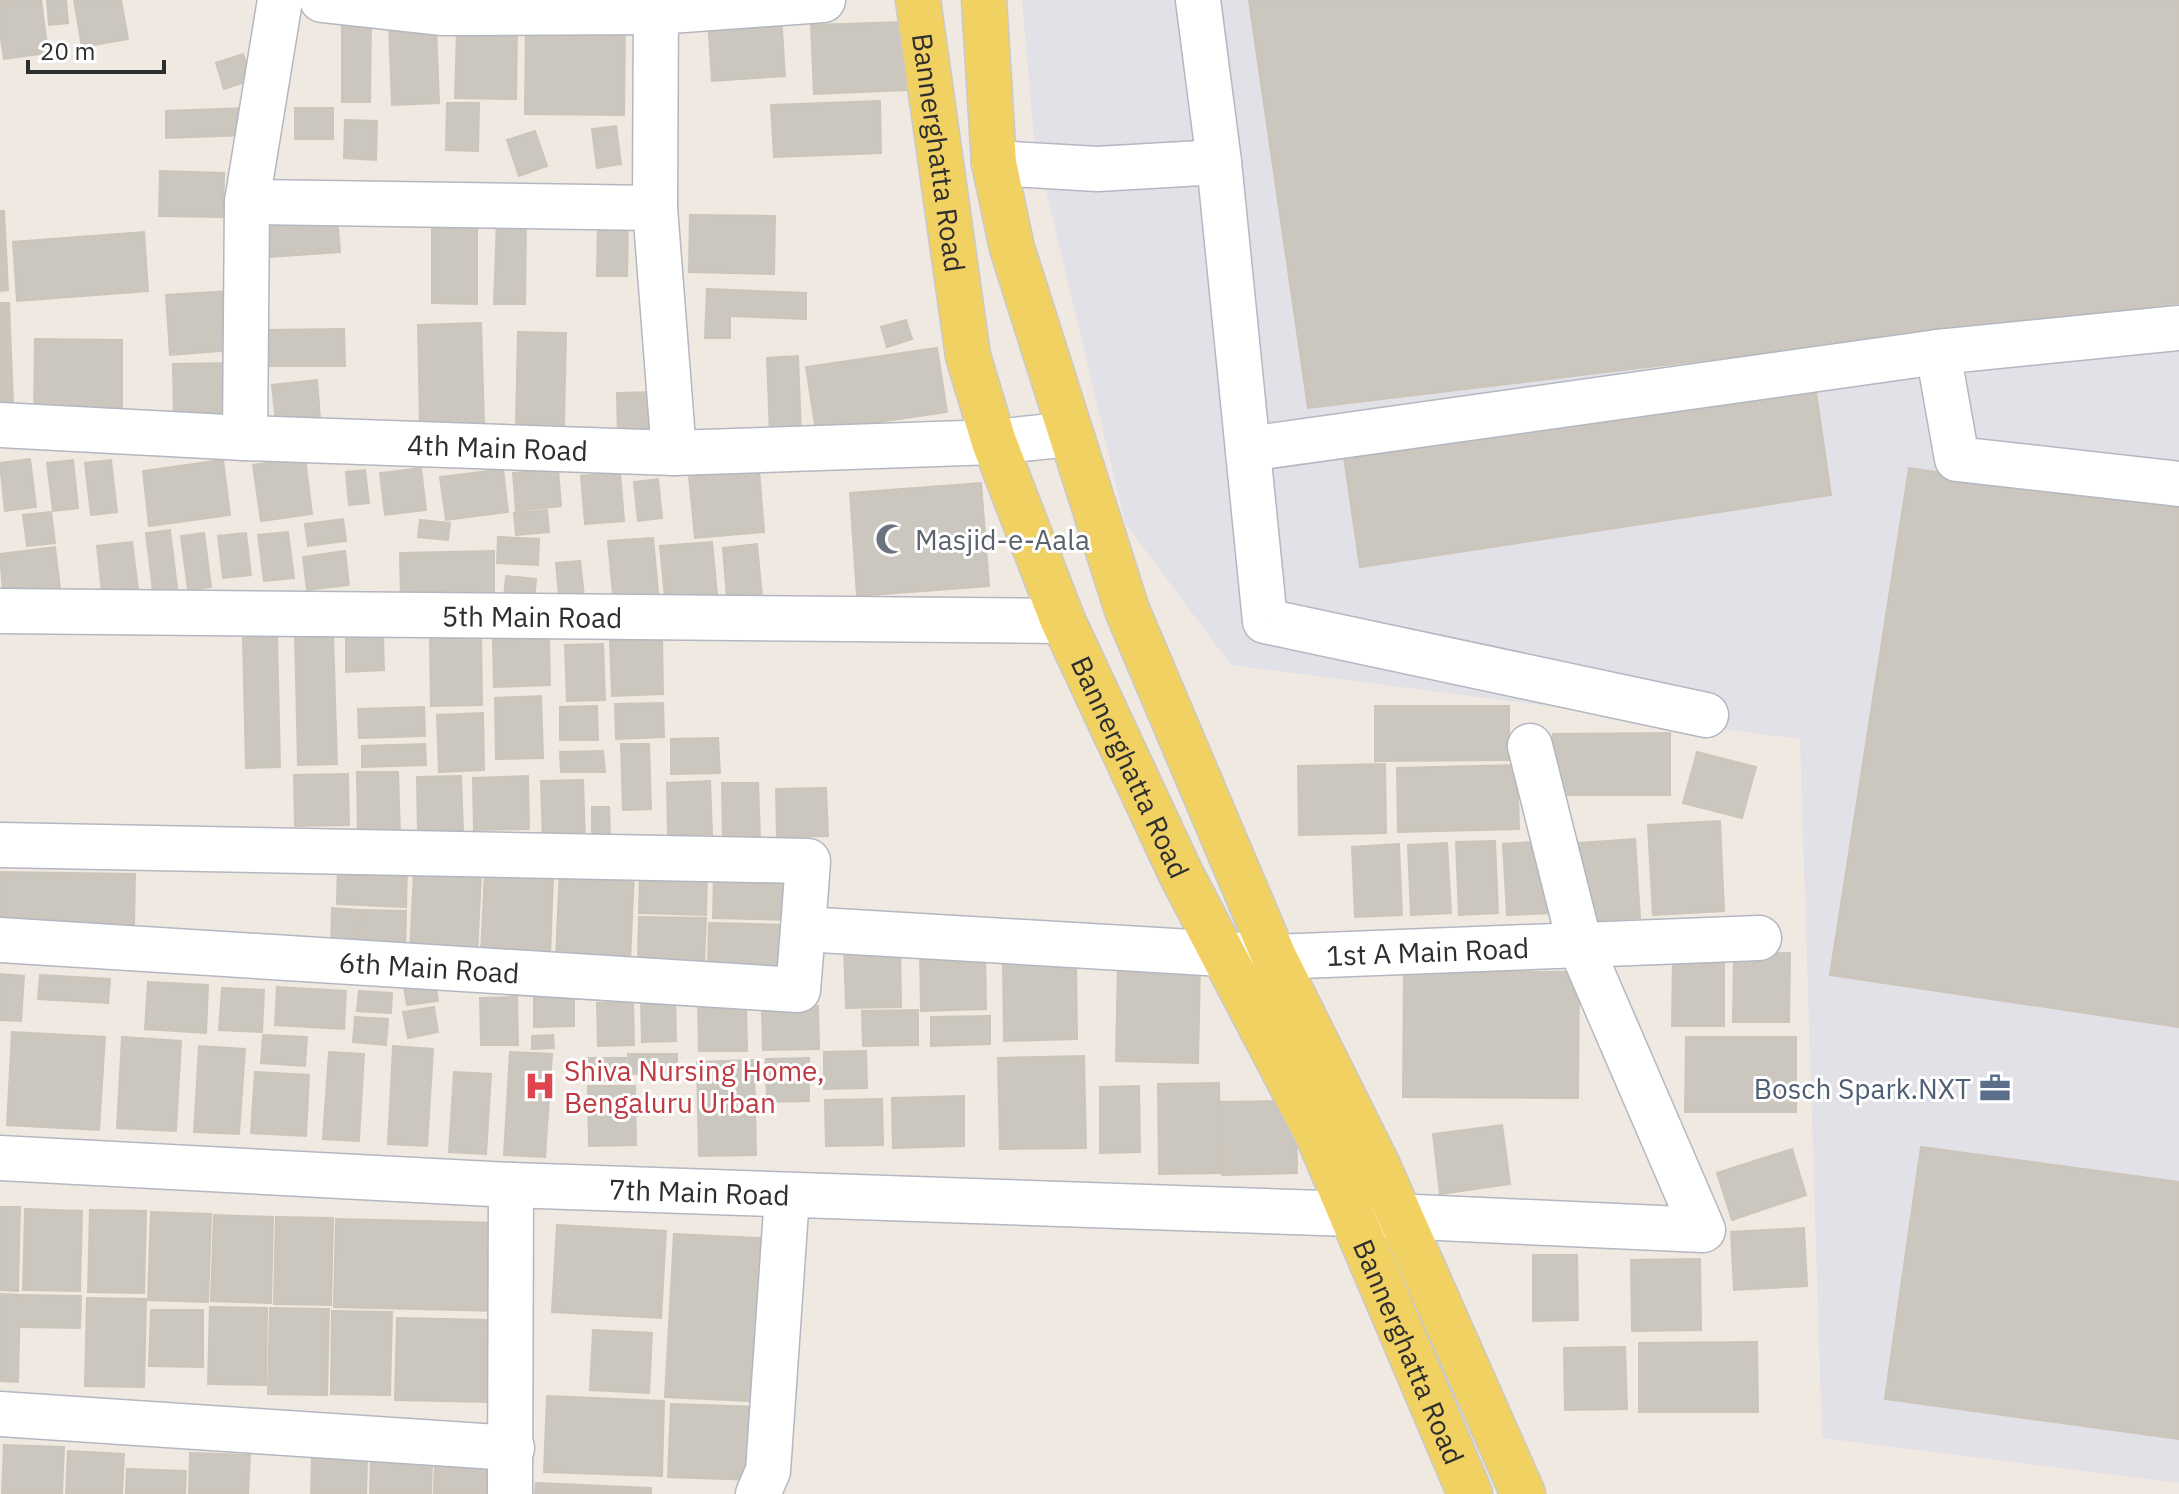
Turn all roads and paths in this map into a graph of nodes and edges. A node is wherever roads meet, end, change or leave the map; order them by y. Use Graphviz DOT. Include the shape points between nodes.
graph roads {
  1 [pos="280,0"];
  2 [pos="322,0"];
  3 [pos="823,0"];
  4 [pos="918,0"];
  5 [pos="984,0"];
  6 [pos="1198,0"];
  7 [pos="744,2"];
  8 [pos="656,6"];
  9 [pos="1219,162"];
  10 [pos="994,163"];
  11 [pos="247,202"];
  12 [pos="655,208"];
  13 [pos="2179,328"];
  14 [pos="1938,352"];
  15 [pos="0,425"];
  16 [pos="1071,434"];
  17 [pos="245,438"];
  18 [pos="994,442"];
  19 [pos="1248,449"];
  20 [pos="674,453"];
  21 [pos="2179,484"];
  22 [pos="0,611"];
  23 [pos="1063,621"];
  24 [pos="1706,715"];
  25 [pos="1530,746"];
  26 [pos="0,845"];
  27 [pos="803,929"];
  28 [pos="1759,938"];
  29 [pos="0,940"];
  30 [pos="1580,945"];
  31 [pos="1222,954"];
  32 [pos="1274,957"];
  33 [pos="0,1158"];
  34 [pos="511,1185"];
  35 [pos="787,1196"];
  36 [pos="1351,1214"];
  37 [pos="1401,1216"];
  38 [pos="0,1414"];
  39 [pos="512,1448"];
  40 [pos="510,1494"];
  41 [pos="758,1494"];
  42 [pos="1470,1494"];
  43 [pos="1523,1494"];
  1 -- 11 [label="street"];
  2 -- 8 [label="street" via="441,13"];
  3 -- 7 [label="street"];
  4 -- 18 [label="main road, Bannerghatta Road" via="968,356"];
  5 -- 10 [label="main road, Bannerghatta Road"];
  6 -- 9 [label="street"];
  7 -- 8 [label="street"];
  8 -- 12 [label="street"];
  9 -- 10 [label="street" via="1097,169"];
  9 -- 19 [label="street"];
  10 -- 16 [label="main road, Bannerghatta Road" via="1012,248"];
  11 -- 12 [label="street"];
  11 -- 17 [label="street"];
  12 -- 20 [label="street"];
  13 -- 14 [label="street"];
  14 -- 19 [label="street"];
  14 -- 21 [label="street" via="1957,459"];
  15 -- 17 [label="street, 4th Main Road"];
  16 -- 18 [label="street, 4th Main Road"];
  16 -- 32 [label="main road, Bannerghatta Road" via="1127,610"];
  17 -- 20 [label="street, 4th Main Road"];
  18 -- 20 [label="street, 4th Main Road"];
  18 -- 23 [label="main road, Bannerghatta Road"];
  19 -- 24 [label="street" via="1265,621"];
  22 -- 23 [label="street, 5th Main Road"];
  23 -- 31 [label="main road, Bannerghatta Road"];
  25 -- 30 [label="street"];
  26 -- 27 [label="street" via="808,861"];
  27 -- 29 [label="street, 6th Main Road" via="798,990"];
  27 -- 31 [label="street, 1st A Main Road"];
  28 -- 30 [label="street, 1st A Main Road"];
  30 -- 32 [label="street, 1st A Main Road"];
  30 -- 37 [label="street, 7th Main Road" via="1703,1230"];
  31 -- 32 [label="street, 1st A Main Road"];
  31 -- 36 [label="main road, Bannerghatta Road" via="1319,1138"];
  32 -- 37 [label="main road, Bannerghatta Road"];
  33 -- 34 [label="street, 7th Main Road"];
  34 -- 35 [label="street, 7th Main Road"];
  34 -- 39 [label="street"];
  35 -- 36 [label="street, 7th Main Road"];
  35 -- 41 [label="street" via="768,1471"];
  36 -- 37 [label="street, 7th Main Road"];
  36 -- 42 [label="main road, Bannerghatta Road"];
  37 -- 43 [label="main road, Bannerghatta Road"];
  38 -- 39 [label="street"];
  39 -- 40 [label="street"];
}
